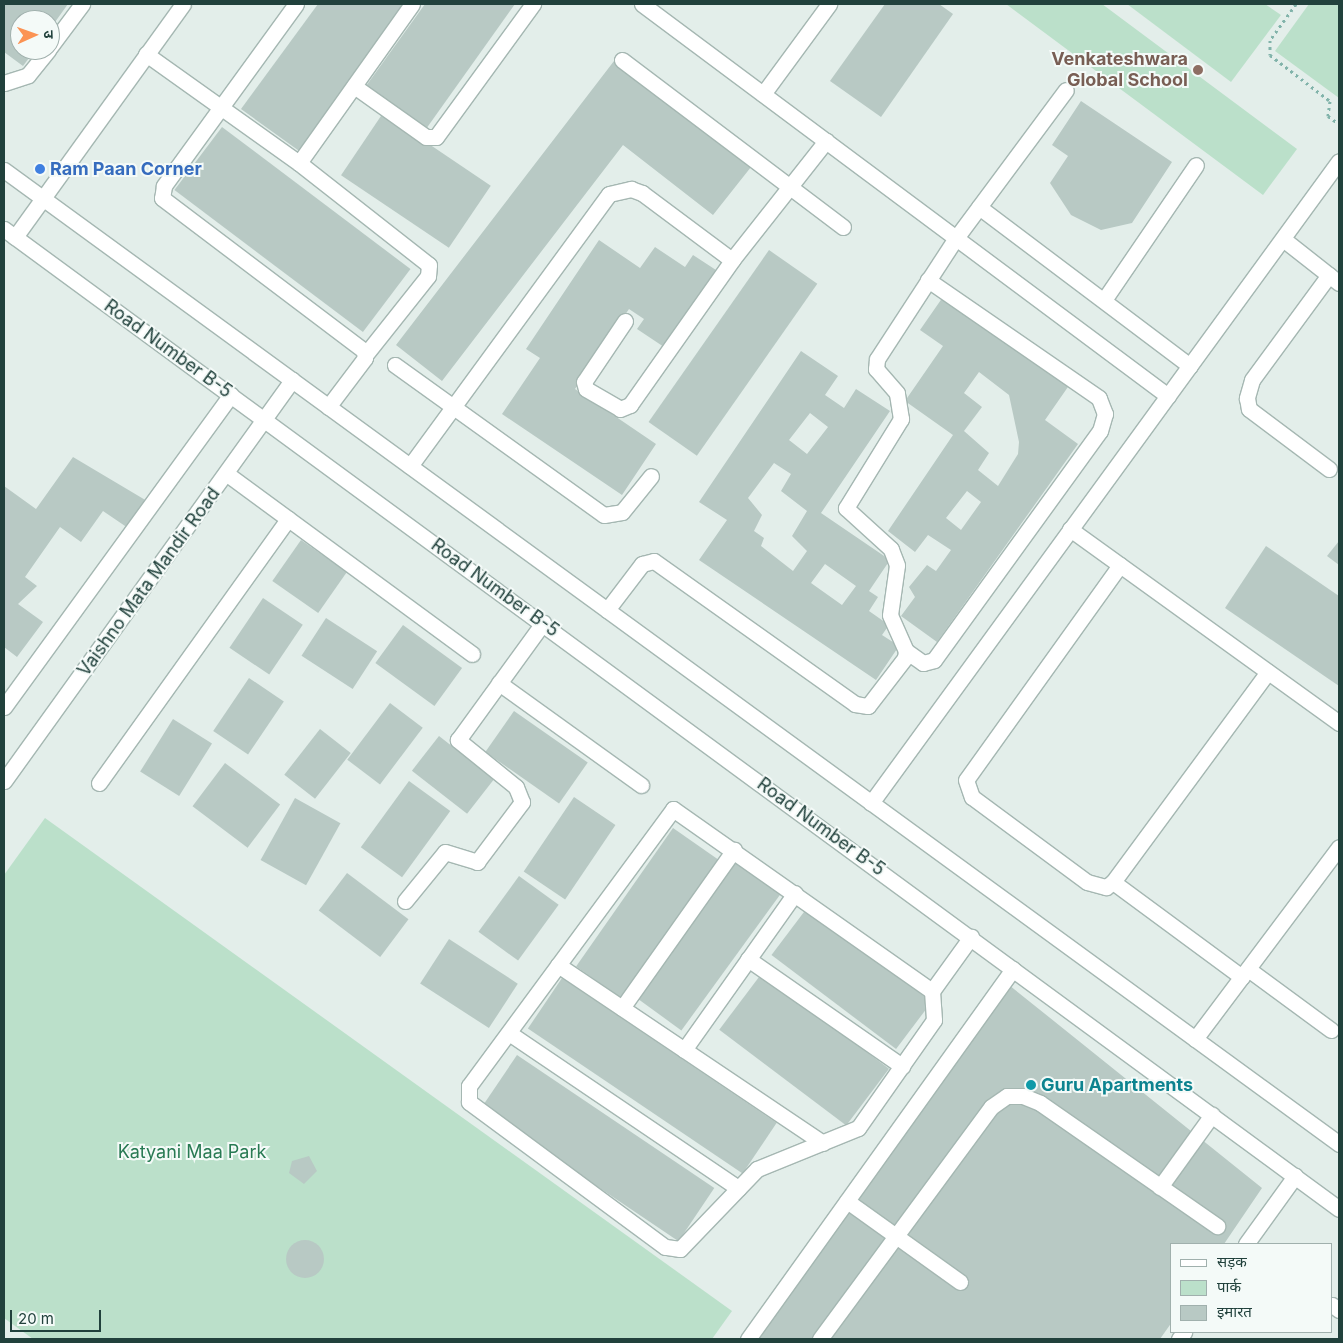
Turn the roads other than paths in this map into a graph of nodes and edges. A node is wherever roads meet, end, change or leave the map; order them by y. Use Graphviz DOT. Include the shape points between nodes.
graph roads {
  1 [pos="82,4"];
  2 [pos="182,4"];
  3 [pos="296,4"];
  4 [pos="412,4"];
  5 [pos="533,4"];
  6 [pos="642,4"];
  7 [pos="829,4"];
  8 [pos="60,34"];
  9 [pos="146,54"];
  10 [pos="40,60"];
  11 [pos="622,60"];
  12 [pos="4,83"];
  13 [pos="354,86"];
  14 [pos="1066,90"];
  15 [pos="763,94"];
  16 [pos="220,108"];
  17 [pos="826,141"];
  18 [pos="1339,161"];
  19 [pos="299,163"];
  20 [pos="1196,165"];
  21 [pos="4,170"];
  22 [pos="791,185"];
  23 [pos="42,198"];
  24 [pos="979,207"];
  25 [pos="843,227"];
  26 [pos="9,233"];
  27 [pos="956,238"];
  28 [pos="1283,239"];
  29 [pos="733,259"];
  30 [pos="1334,279"];
  31 [pos="928,280"];
  32 [pos="1104,300"];
  33 [pos="625,321"];
  34 [pos="366,354"];
  35 [pos="395,365"];
  36 [pos="1190,366"];
  37 [pos="292,380"];
  38 [pos="231,395"];
  39 [pos="1168,396"];
  40 [pos="328,407"];
  41 [pos="453,408"];
  42 [pos="264,420"];
  43 [pos="410,466"];
  44 [pos="1330,469"];
  45 [pos="227,474"];
  46 [pos="651,476"];
  47 [pos="288,519"];
  48 [pos="1070,529"];
  49 [pos="1120,565"];
  50 [pos="607,610"];
  51 [pos="543,623"];
  52 [pos="906,651"];
  53 [pos="472,654"];
  54 [pos="1268,672"];
  55 [pos="499,683"];
  56 [pos="4,707"];
  57 [pos="1339,723"];
  58 [pos="4,782"];
  59 [pos="99,783"];
  60 [pos="641,785"];
  61 [pos="871,803"];
  62 [pos="1339,848"];
  63 [pos="734,850"];
  64 [pos="1113,882"];
  65 [pos="795,893"];
  66 [pos="405,901"];
  67 [pos="971,937"];
  68 [pos="748,958"];
  69 [pos="558,965"];
  70 [pos="1013,970"];
  71 [pos="1245,973"];
  72 [pos="932,991"];
  73 [pos="622,1008"];
  74 [pos="1331,1030"];
  75 [pos="509,1033"];
  76 [pos="1195,1039"];
  77 [pos="684,1050"];
  78 [pos="902,1066"];
  79 [pos="1212,1115"];
  80 [pos="823,1143"];
  81 [pos="1339,1144"];
  82 [pos="1295,1176"];
  83 [pos="1160,1187"];
  84 [pos="738,1188"];
  85 [pos="847,1201"];
  86 [pos="1339,1209"];
  87 [pos="1218,1226"];
  88 [pos="896,1237"];
  89 [pos="1247,1243"];
  90 [pos="960,1282"];
  91 [pos="748,1339"];
  92 [pos="820,1339"];
  1 -- 8 [label="street"];
  2 -- 9 [label="street"];
  3 -- 16 [label="street"];
  4 -- 13 [label="street"];
  5 -- 13 [label="street" via="436,137 426,138"];
  6 -- 15 [label="street"];
  7 -- 15 [label="street"];
  9 -- 16 [label="street"];
  9 -- 23 [label="street"];
  10 -- 12 [label="street" via="28,75"];
  11 -- 22 [label="street"];
  13 -- 19 [label="street"];
  14 -- 24 [label="street"];
  15 -- 17 [label="street"];
  16 -- 19 [label="street"];
  16 -- 34 [label="street" via="164,186 163,202"];
  17 -- 22 [label="street"];
  17 -- 27 [label="street"];
  18 -- 28 [label="street"];
  19 -- 34 [label="street" via="429,265 428,276"];
  20 -- 32 [label="street"];
  21 -- 23 [label="street"];
  22 -- 25 [label="street"];
  22 -- 29 [label="street"];
  23 -- 26 [label="street"];
  23 -- 37 [label="street"];
  24 -- 27 [label="street"];
  24 -- 32 [label="street"];
  26 -- 38 [label="street, Road Number B-5"];
  27 -- 31 [label="street"];
  27 -- 39 [label="street"];
  28 -- 30 [label="street"];
  28 -- 36 [label="street"];
  29 -- 33 [label="street" via="630,405 620,409 586,389 584,382"];
  29 -- 41 [label="street" via="642,193 630,189 609,194"];
  30 -- 44 [label="street" via="1252,380 1246,398 1249,409"];
  31 -- 52 [label="street" via="875,364 897,393 901,419 846,508 895,557 890,615"];
  31 -- 52 [label="street" via="1099,398 1105,414 1100,431 934,660 923,663"];
  32 -- 36 [label="street"];
  34 -- 40 [label="street"];
  35 -- 41 [label="street"];
  36 -- 39 [label="street"];
  37 -- 40 [label="street"];
  37 -- 42 [label="street, Vaishno Mata Mandir Road"];
  38 -- 42 [label="street, Road Number B-5"];
  38 -- 56 [label="street"];
  39 -- 48 [label="street"];
  40 -- 43 [label="street"];
  41 -- 43 [label="street"];
  41 -- 46 [label="street" via="610,517 622,512"];
  42 -- 45 [label="street, Vaishno Mata Mandir Road"];
  42 -- 51 [label="street, Road Number B-5"];
  43 -- 50 [label="street"];
  45 -- 47 [label="street"];
  45 -- 58 [label="street, Vaishno Mata Mandir Road"];
  47 -- 53 [label="street"];
  47 -- 59 [label="street"];
  48 -- 49 [label="street"];
  48 -- 61 [label="street"];
  49 -- 54 [label="street"];
  49 -- 64 [label="street" via="966,780 972,797 1087,882 1106,887"];
  50 -- 52 [label="street" via="642,564 654,561 865,707"];
  50 -- 61 [label="street"];
  51 -- 55 [label="street"];
  51 -- 67 [label="street, Road Number B-5"];
  54 -- 57 [label="street"];
  54 -- 64 [label="street"];
  55 -- 60 [label="street"];
  55 -- 66 [label="street" via="458,740 516,787 522,802 477,862 446,852"];
  61 -- 76 [label="street"];
  62 -- 71 [label="street"];
  63 -- 65 [label="street"];
  63 -- 69 [label="street" via="673,809"];
  63 -- 73 [label="street"];
  64 -- 71 [label="street"];
  65 -- 68 [label="street"];
  65 -- 72 [label="street"];
  67 -- 70 [label="street, Road Number B-5"];
  67 -- 72 [label="street"];
  68 -- 77 [label="street"];
  68 -- 78 [label="street"];
  69 -- 73 [label="street"];
  69 -- 75 [label="street"];
  70 -- 79 [label="street, Road Number B-5"];
  70 -- 85 [label="street"];
  71 -- 74 [label="street"];
  71 -- 76 [label="street"];
  72 -- 78 [label="street" via="936,1017"];
  73 -- 77 [label="street"];
  75 -- 84 [label="street"];
  75 -- 84 [label="street" via="470,1086 472,1107 665,1247 686,1248"];
  76 -- 81 [label="street"];
  77 -- 80 [label="street"];
  78 -- 80 [label="street" via="858,1128"];
  79 -- 82 [label="street, Road Number B-5"];
  79 -- 83 [label="street"];
  80 -- 84 [label="street" via="775,1159"];
  82 -- 86 [label="street, Road Number B-5"];
  82 -- 89 [label="street"];
  83 -- 87 [label="street"];
  83 -- 88 [label="street" via="1040,1103 1022,1096 1007,1096 991,1107"];
  85 -- 88 [label="street"];
  85 -- 91 [label="street"];
  88 -- 90 [label="street"];
  88 -- 92 [label="street"];
}
